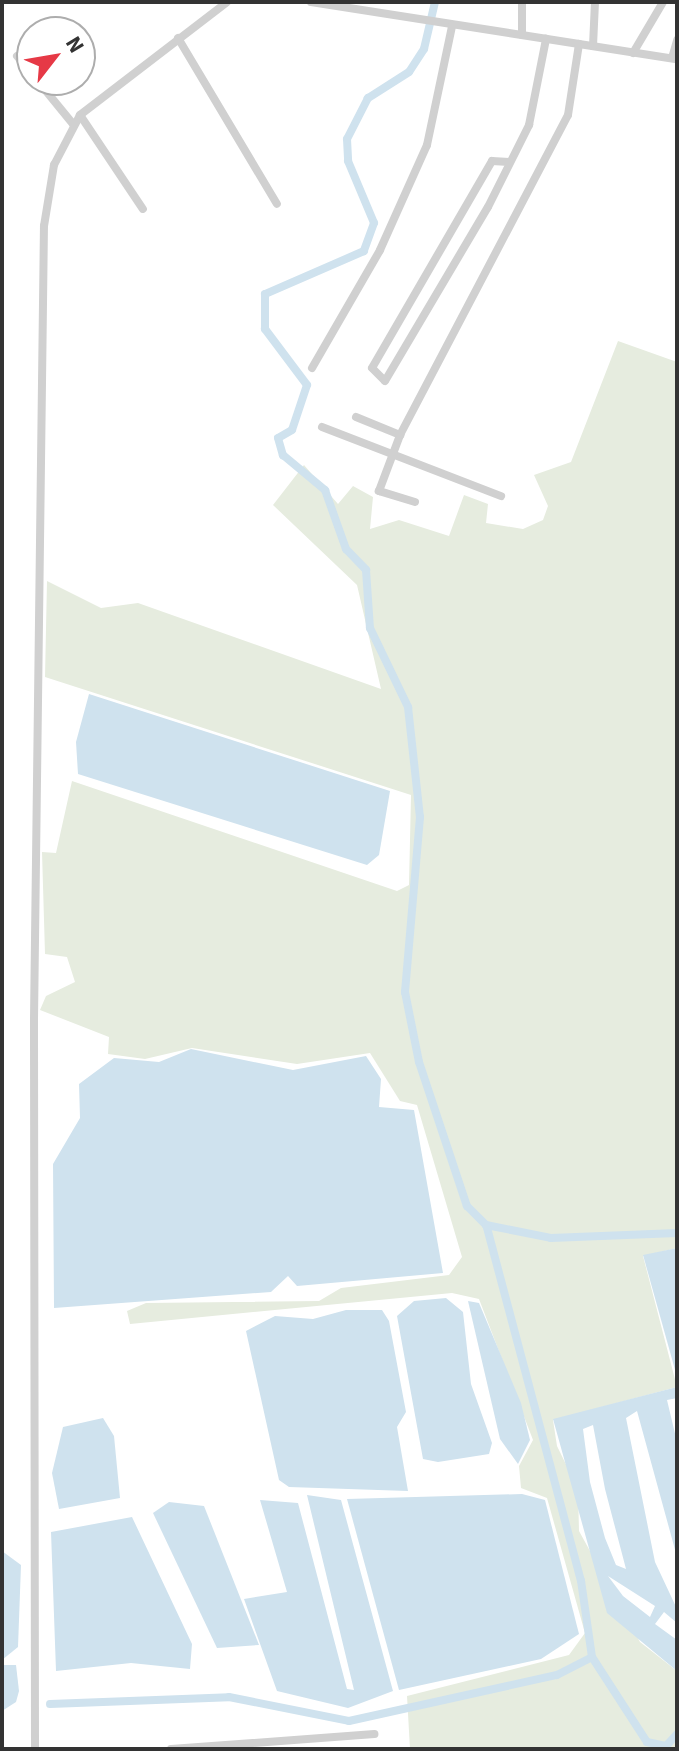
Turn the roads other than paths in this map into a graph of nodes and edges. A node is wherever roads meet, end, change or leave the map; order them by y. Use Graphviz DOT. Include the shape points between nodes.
graph roads {
  1 [pos="227,2"];
  2 [pos="311,2"];
  3 [pos="522,2"];
  4 [pos="595,2"];
  5 [pos="663,2"];
  6 [pos="451,26"];
  7 [pos="522,35"];
  8 [pos="178,38"];
  9 [pos="546,39"];
  10 [pos="677,40"];
  11 [pos="579,44"];
  12 [pos="593,46"];
  13 [pos="633,53"];
  14 [pos="674,58"];
  15 [pos="50,96"];
  16 [pos="80,115"];
  17 [pos="73,124"];
  18 [pos="509,162"];
  19 [pos="277,204"];
  20 [pos="143,209"];
  21 [pos="312,368"];
  22 [pos="356,417"];
  23 [pos="322,427"];
  24 [pos="400,435"];
  25 [pos="392,455"];
  26 [pos="501,496"];
  27 [pos="415,502"];
  28 [pos="374,1734"];
  29 [pos="35,1749"];
  30 [pos="171,1749"];
  1 -- 8 [label="street"];
  2 -- 6 [label="street"];
  3 -- 7 [label="street"];
  4 -- 12 [label="street"];
  5 -- 13 [label="street"];
  6 -- 7 [label="street"];
  6 -- 21 [label="street" via="427,145 380,250"];
  7 -- 9 [label="street"];
  8 -- 16 [label="street"];
  8 -- 19 [label="street"];
  9 -- 11 [label="street"];
  9 -- 18 [label="street" via="538,101"];
  10 -- 14 [label="street"];
  11 -- 12 [label="street"];
  11 -- 24 [label="street" via="568,115"];
  12 -- 13 [label="street"];
  13 -- 14 [label="street"];
  15 -- 17 [label="street"];
  16 -- 17 [label="street"];
  16 -- 20 [label="street"];
  17 -- 29 [label="street" via="54,165 44,226 40,355"];
  18 -- 18 [label="street" via="492,161 372,368 385,381"];
  22 -- 24 [label="street"];
  23 -- 25 [label="street"];
  24 -- 25 [label="street"];
  25 -- 26 [label="street"];
  25 -- 27 [label="street" via="379,491"];
  28 -- 30 [label="street"];
}
